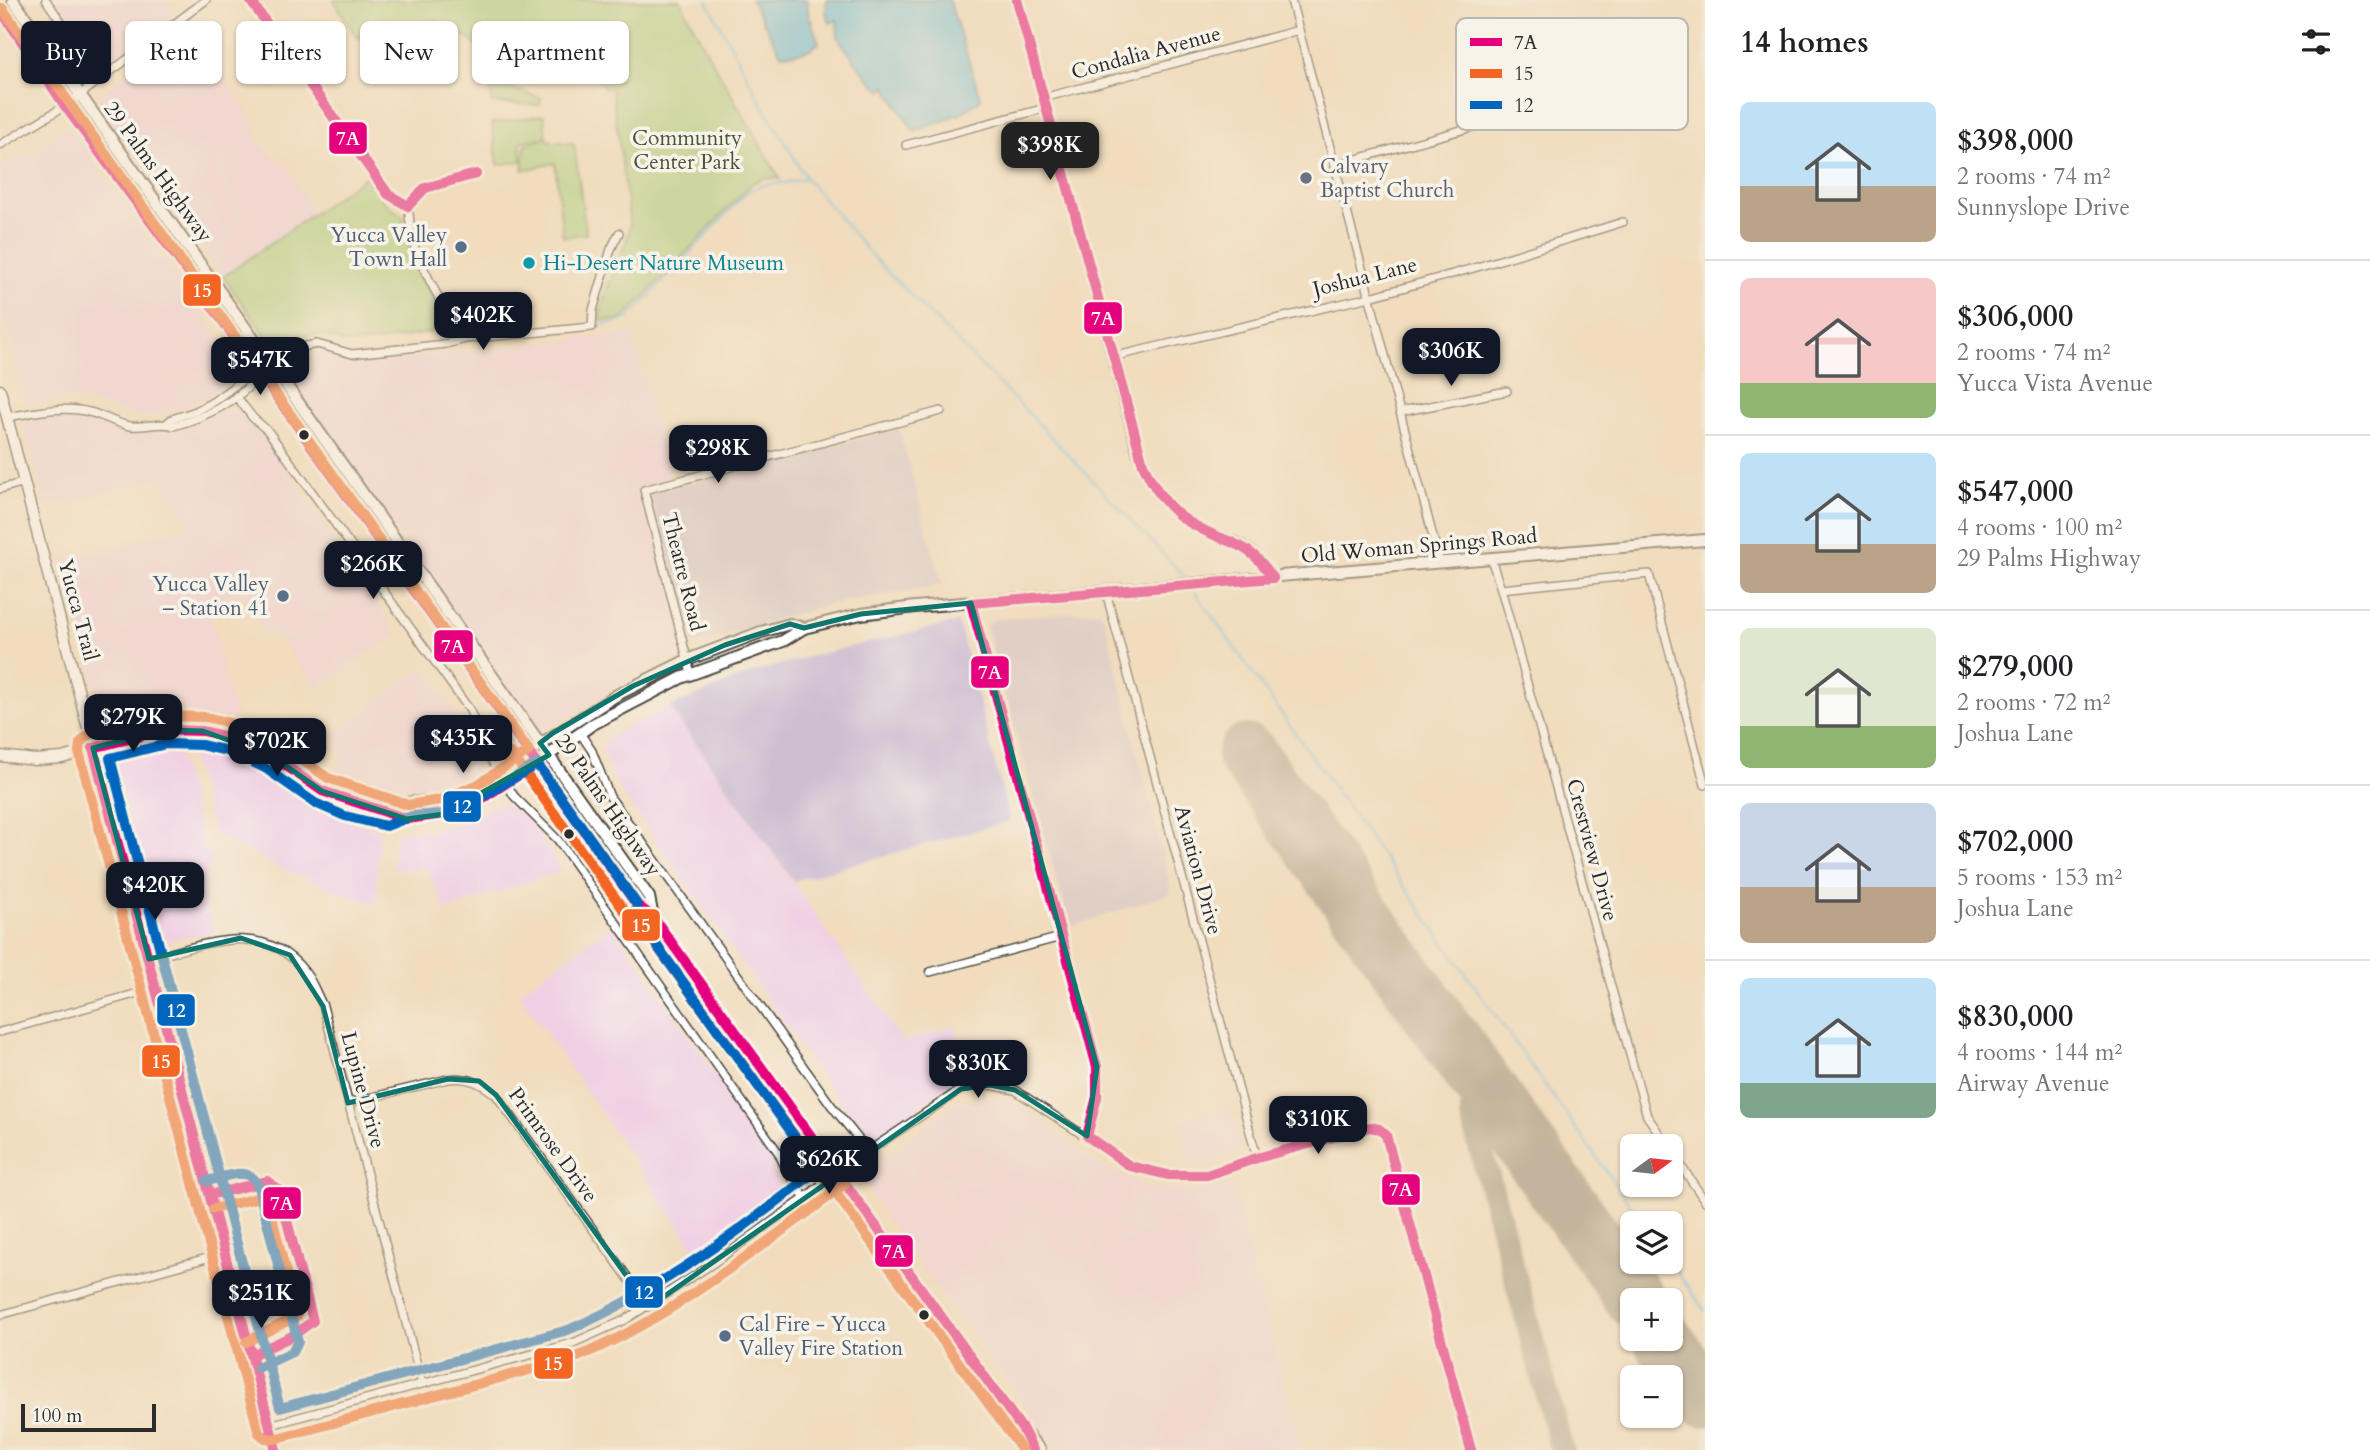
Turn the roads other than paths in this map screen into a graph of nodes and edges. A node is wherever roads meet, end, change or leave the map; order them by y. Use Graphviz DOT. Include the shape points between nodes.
graph roads {
  1 [pos="13,0"];
  2 [pos="46,0"];
  3 [pos="206,0"];
  4 [pos="250,0"];
  5 [pos="1017,0"];
  6 [pos="1291,0"];
  7 [pos="0,9"];
  8 [pos="61,21"];
  9 [pos="1299,30"];
  10 [pos="111,70"];
  11 [pos="92,84"];
  12 [pos="78,94"];
  13 [pos="1045,103"];
  14 [pos="65,106"];
  15 [pos="1462,130"];
  16 [pos="0,145"];
  17 [pos="906,145"];
  18 [pos="1335,165"];
  19 [pos="1623,222"];
  20 [pos="620,233"];
  21 [pos="1370,297"];
  22 [pos="457,341"];
  23 [pos="1112,357"];
  24 [pos="271,365"];
  25 [pos="260,373"];
  26 [pos="0,390"];
  27 [pos="1507,391"];
  28 [pos="236,396"];
  29 [pos="941,411"];
  30 [pos="1400,412"];
  31 [pos="7,416"];
  32 [pos="167,423"];
  33 [pos="25,482"];
  34 [pos="0,489"];
  35 [pos="1705,540"];
  36 [pos="1490,559"];
  37 [pos="1440,564"];
  38 [pos="1273,578"];
  39 [pos="1501,589"];
  40 [pos="1106,592"];
  41 [pos="971,603"];
  42 [pos="804,628"];
  43 [pos="687,660"];
  44 [pos="691,674"];
  45 [pos="580,733"];
  46 [pos="540,743"];
  47 [pos="93,748"];
  48 [pos="528,753"];
  49 [pos="548,754"];
  50 [pos="0,756"];
  51 [pos="536,764"];
  52 [pos="499,771"];
  53 [pos="508,784"];
  54 [pos="1705,785"];
  55 [pos="387,812"];
  56 [pos="653,917"];
  57 [pos="1061,936"];
  58 [pos="149,959"];
  59 [pos="930,972"];
  60 [pos="156,988"];
  61 [pos="0,1032"];
  62 [pos="348,1103"];
  63 [pos="1660,1134"];
  64 [pos="1087,1136"];
  65 [pos="868,1151"];
  66 [pos="1257,1158"];
  67 [pos="1684,1167"];
  68 [pos="836,1172"];
  69 [pos="1701,1189"];
  70 [pos="805,1198"];
  71 [pos="1705,1201"];
  72 [pos="225,1253"];
  73 [pos="649,1307"];
  74 [pos="0,1315"];
  75 [pos="422,1384"];
  76 [pos="270,1425"];
  77 [pos="1023,1430"];
  78 [pos="276,1450"];
  79 [pos="1033,1450"];
  80 [pos="1040,1450"];
  81 [pos="1471,1450"];
  1 -- 12 [label="main road, 29 Palms Highway"];
  2 -- 8 [label="street"];
  3 -- 10 [label="street"];
  4 -- 22 [label="street" via="388,194 408,206 413,242"];
  5 -- 13 [label="main road"];
  6 -- 9 [label="street"];
  7 -- 14 [label="main road, 29 Palms Highway"];
  9 -- 13 [label="street, Condalia Avenue"];
  9 -- 18 [label="street"];
  11 -- 12 [label="street"];
  12 -- 14 [label="street"];
  12 -- 24 [label="main road, 29 Palms Highway"];
  13 -- 17 [label="street, Condalia Avenue"];
  13 -- 23 [label="main road"];
  14 -- 16 [label="street"];
  14 -- 25 [label="main road, 29 Palms Highway"];
  15 -- 18 [label="street"];
  18 -- 21 [label="street"];
  19 -- 21 [label="street, Joshua Lane"];
  20 -- 22 [label="street" via="611,248 592,327"];
  21 -- 23 [label="street, Joshua Lane"];
  21 -- 30 [label="street"];
  22 -- 24 [label="street" via="352,354 317,344 297,348"];
  23 -- 38 [label="main road" via="1138,453 1160,498 1194,525 1252,552"];
  24 -- 25 [label="street"];
  24 -- 46 [label="main road, 29 Palms Highway"];
  25 -- 28 [label="street"];
  25 -- 32 [label="street"];
  25 -- 48 [label="main road, 29 Palms Highway"];
  26 -- 31 [label="main road, Yucca Trail"];
  27 -- 30 [label="street"];
  28 -- 32 [label="street" via="187,422"];
  28 -- 52 [label="street" via="268,431 469,709 481,745"];
  29 -- 43 [label="street, Theatre Road" via="644,490"];
  30 -- 37 [label="street"];
  31 -- 32 [label="street" via="62,409 90,412 128,425"];
  31 -- 33 [label="main road, Yucca Trail"];
  33 -- 34 [label="street"];
  33 -- 47 [label="main road, Yucca Trail"];
  35 -- 36 [label="main road, Old Woman Springs Road"];
  36 -- 37 [label="main road, Old Woman Springs Road"];
  36 -- 39 [label="street, Crestview Drive"];
  37 -- 38 [label="main road, Old Woman Springs Road"];
  38 -- 40 [label="main road, Old Woman Springs Road"];
  39 -- 54 [label="street" via="1649,574"];
  39 -- 63 [label="street, Crestview Drive" via="1647,1116"];
  40 -- 41 [label="main road, Old Woman Springs Road"];
  40 -- 66 [label="street, Aviation Drive"];
  41 -- 42 [label="main road, Old Woman Springs Road" via="861,614"];
  41 -- 57 [label="street"];
  42 -- 43 [label="main road, Old Woman Springs Road" via="790,624"];
  42 -- 44 [label="main road, Old Woman Springs Road" via="783,641"];
  43 -- 44 [label="street, Theatre Road"];
  43 -- 46 [label="main road, Old Woman Springs Road"];
  44 -- 45 [label="main road, Old Woman Springs Road"];
  45 -- 49 [label="main road, Old Woman Springs Road"];
  45 -- 65 [label="street" via="610,797"];
  46 -- 48 [label="main road, Old Woman Springs Road"];
  46 -- 49 [label="main road, 29 Palms Highway"];
  47 -- 50 [label="main road" via="62,758"];
  47 -- 55 [label="main road" via="164,730 203,731 237,739 272,756 322,791"];
  47 -- 58 [label="main road, Yucca Trail"];
  48 -- 51 [label="main road, 29 Palms Highway"];
  48 -- 52 [label="main road"];
  49 -- 51 [label="main road, Old Woman Springs Road"];
  49 -- 56 [label="main road, 29 Palms Highway" via="649,897"];
  51 -- 53 [label="main road"];
  51 -- 56 [label="main road, 29 Palms Highway" via="637,905"];
  52 -- 55 [label="main road" via="451,796 408,802"];
  53 -- 55 [label="main road" via="444,814 407,819"];
  53 -- 70 [label="street" via="563,847 778,1152"];
  56 -- 68 [label="main road, 29 Palms Highway"];
  57 -- 59 [label="street"];
  57 -- 64 [label="street" via="1097,1067 1097,1097"];
  58 -- 60 [label="main road, Yucca Trail"];
  58 -- 62 [label="street, Lupine Drive" via="241,938 268,943 290,955 307,974 323,1006"];
  60 -- 61 [label="street"];
  60 -- 72 [label="main road, Yucca Trail"];
  62 -- 73 [label="street, Primrose Drive" via="449,1079 479,1082 496,1094"];
  62 -- 75 [label="street, Lupine Drive"];
  64 -- 65 [label="street" via="1015,1090 974,1086 961,1089"];
  64 -- 66 [label="street" via="1130,1166 1168,1175 1207,1175"];
  65 -- 68 [label="street"];
  66 -- 81 [label="street" via="1370,1127 1386,1135"];
  67 -- 69 [label="street"];
  68 -- 70 [label="street"];
  68 -- 77 [label="main road, 29 Palms Highway"];
  69 -- 71 [label="street"];
  70 -- 73 [label="street"];
  72 -- 74 [label="street"];
  72 -- 76 [label="main road, Yucca Trail"];
  73 -- 75 [label="street" via="573,1343"];
  75 -- 76 [label="street"];
  76 -- 78 [label="main road, Yucca Trail"];
  77 -- 79 [label="main road, 29 Palms Highway"];
  77 -- 80 [label="main road, 29 Palms Highway"];
}
